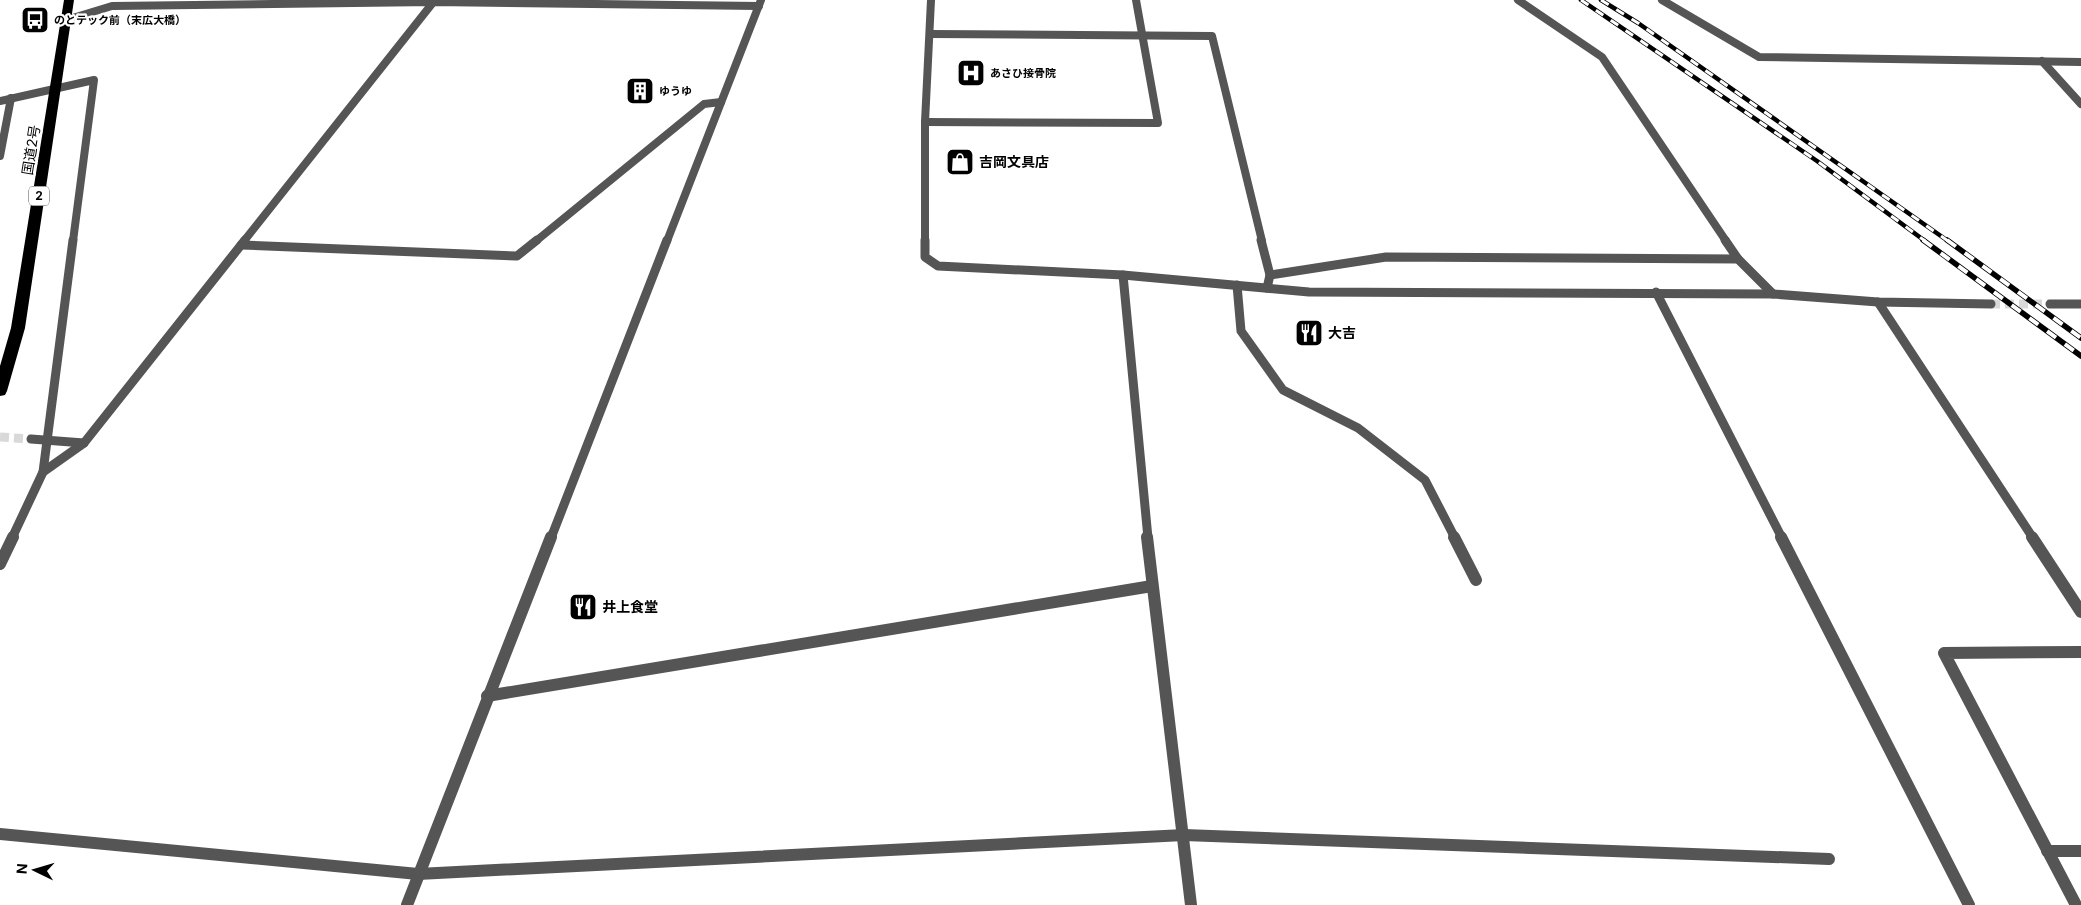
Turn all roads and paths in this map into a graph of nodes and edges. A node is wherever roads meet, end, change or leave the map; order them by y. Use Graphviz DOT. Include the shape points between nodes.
graph roads {
  1 [pos="69,0"];
  2 [pos="931,0"];
  3 [pos="1136,0"];
  4 [pos="1518,0"];
  5 [pos="1662,0"];
  6 [pos="434,1"];
  7 [pos="760,3"];
  8 [pos="66,20"];
  9 [pos="930,34"];
  10 [pos="1141,36"];
  11 [pos="2042,61"];
  12 [pos="2081,62"];
  13 [pos="56,88"];
  14 [pos="11,98"];
  15 [pos="0,101"];
  16 [pos="721,102"];
  17 [pos="2081,104"];
  18 [pos="925,122"];
  19 [pos="0,156"];
  20 [pos="241,245"];
  21 [pos="1738,258"];
  22 [pos="1123,275"];
  23 [pos="1270,275"];
  24 [pos="1237,285"];
  25 [pos="1267,288"];
  26 [pos="1656,292"];
  27 [pos="1773,294"];
  28 [pos="1878,302"];
  29 [pos="1991,304"];
  30 [pos="2050,304"];
  31 [pos="2081,304"];
  32 [pos="0,391"];
  33 [pos="30,439"];
  34 [pos="47,440"];
  35 [pos="84,443"];
  36 [pos="43,472"];
  37 [pos="0,564"];
  38 [pos="1476,580"];
  39 [pos="1152,586"];
  40 [pos="2080,610"];
  41 [pos="2081,652"];
  42 [pos="487,696"];
  43 [pos="0,834"];
  44 [pos="1184,835"];
  45 [pos="2047,851"];
  46 [pos="2081,851"];
  47 [pos="1829,858"];
  48 [pos="418,874"];
  49 [pos="407,905"];
  50 [pos="1191,905"];
  51 [pos="1969,905"];
  52 [pos="2076,905"];
  1 -- 8 [label="highway, 国道2号 / 2"];
  2 -- 9 [label="street"];
  3 -- 10 [label="street"];
  4 -- 21 [label="street" via="1602,57"];
  5 -- 11 [label="street" via="1759,57"];
  6 -- 7 [label="street"];
  6 -- 8 [label="street" via="112,6"];
  6 -- 20 [label="street"];
  7 -- 16 [label="street"];
  8 -- 13 [label="highway, 国道2号 / 2"];
  9 -- 10 [label="street"];
  9 -- 18 [label="street"];
  10 -- 18 [label="street" via="1158,123"];
  10 -- 23 [label="street" via="1212,36"];
  11 -- 12 [label="street"];
  11 -- 17 [label="street"];
  13 -- 14 [label="street"];
  13 -- 32 [label="highway, 国道2号 / 2" via="18,328"];
  13 -- 34 [label="street" via="94,80"];
  14 -- 15 [label="street"];
  14 -- 19 [label="street"];
  16 -- 20 [label="street" via="704,104 517,256"];
  16 -- 42 [label="street"];
  18 -- 22 [label="street" via="925,257 938,266"];
  20 -- 35 [label="street"];
  21 -- 23 [label="street" via="1386,257"];
  21 -- 27 [label="street"];
  22 -- 24 [label="street"];
  22 -- 39 [label="street"];
  23 -- 25 [label="street"];
  24 -- 25 [label="street"];
  24 -- 38 [label="street" via="1241,331 1283,390 1358,428 1425,480"];
  25 -- 26 [label="street" via="1309,292"];
  26 -- 27 [label="street"];
  26 -- 51 [label="street"];
  27 -- 28 [label="street"];
  28 -- 29 [label="street"];
  28 -- 40 [label="street"];
  30 -- 31 [label="street"];
  33 -- 34 [label="street"];
  34 -- 35 [label="street"];
  34 -- 36 [label="street"];
  35 -- 36 [label="street"];
  36 -- 37 [label="street"];
  39 -- 42 [label="street"];
  39 -- 44 [label="street"];
  41 -- 45 [label="street" via="1944,653"];
  42 -- 48 [label="street"];
  43 -- 48 [label="street"];
  44 -- 47 [label="street"];
  44 -- 48 [label="street"];
  44 -- 50 [label="street"];
  45 -- 46 [label="street"];
  45 -- 52 [label="street"];
  48 -- 49 [label="street"];
}
